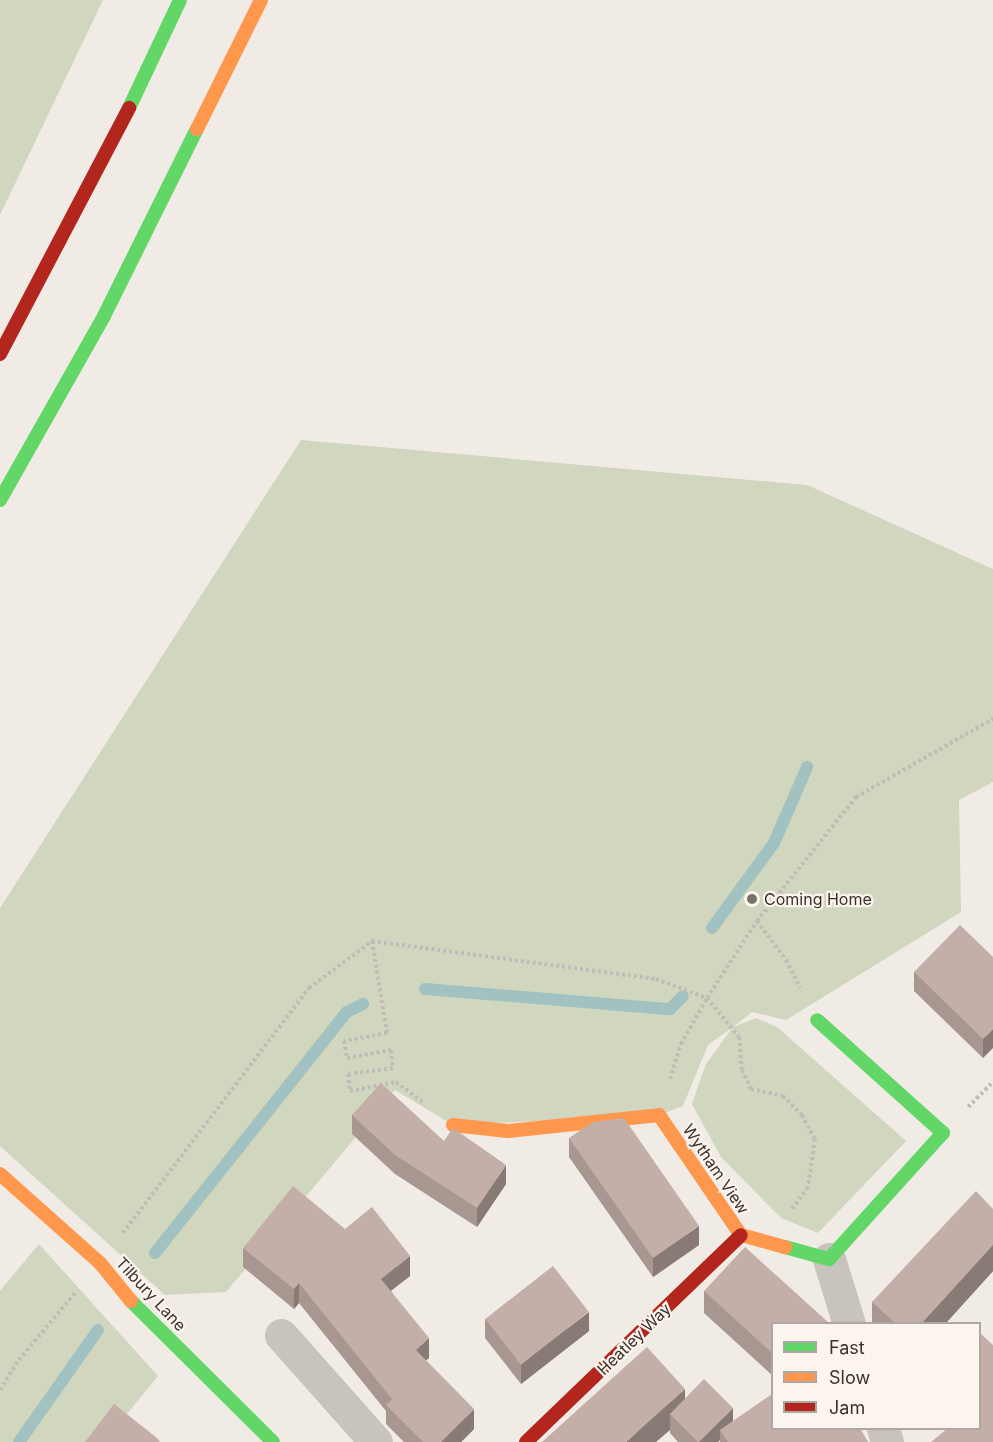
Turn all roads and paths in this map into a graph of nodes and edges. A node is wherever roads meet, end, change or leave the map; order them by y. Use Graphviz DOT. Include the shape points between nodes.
graph roads {
  1 [pos="180,0"];
  2 [pos="261,0"];
  3 [pos="0,354"];
  4 [pos="0,500"];
  5 [pos="993,719"];
  6 [pos="758,921"];
  7 [pos="372,941"];
  8 [pos="707,998"];
  9 [pos="817,1020"];
  10 [pos="659,1115"];
  11 [pos="453,1125"];
  12 [pos="0,1174"];
  13 [pos="741,1235"];
  14 [pos="829,1259"];
  15 [pos="100,1263"];
  16 [pos="849,1322"];
  17 [pos="281,1335"];
  18 [pos="0,1390"];
  19 [pos="273,1442"];
  20 [pos="376,1442"];
  21 [pos="526,1442"];
  1 -- 3 [label="main road" via="118,131"];
  2 -- 4 [label="main road" via="104,316"];
  5 -- 6 [label="path" via="856,797"];
  6 -- 8 [label="path"];
  6 -- 9 [label="path" via="786,960"];
  7 -- 8 [label="path" via="656,979"];
  7 -- 11 [label="path" via="387,1033 344,1041 347,1058 390,1050 393,1068 348,1074 350,1091 396,1082"];
  7 -- 15 [label="path" via="309,988"];
  8 -- 10 [label="path" via="681,1044"];
  8 -- 13 [label="path" via="739,1037 742,1070 751,1089 783,1096 802,1115 815,1139 807,1187 796,1206 781,1218"];
  9 -- 14 [label="main road" via="943,1133"];
  10 -- 11 [label="main road" via="508,1131"];
  10 -- 13 [label="main road, Wytham View"];
  12 -- 15 [label="main road, Tilbury Lane"];
  13 -- 14 [label="main road, Wytham View"];
  13 -- 21 [label="main road, Heatley Way"];
  14 -- 16 [label="street"];
  15 -- 18 [label="path" via="19,1360"];
  15 -- 19 [label="main road, Tilbury Lane" via="136,1306"];
  17 -- 20 [label="street"];
}
